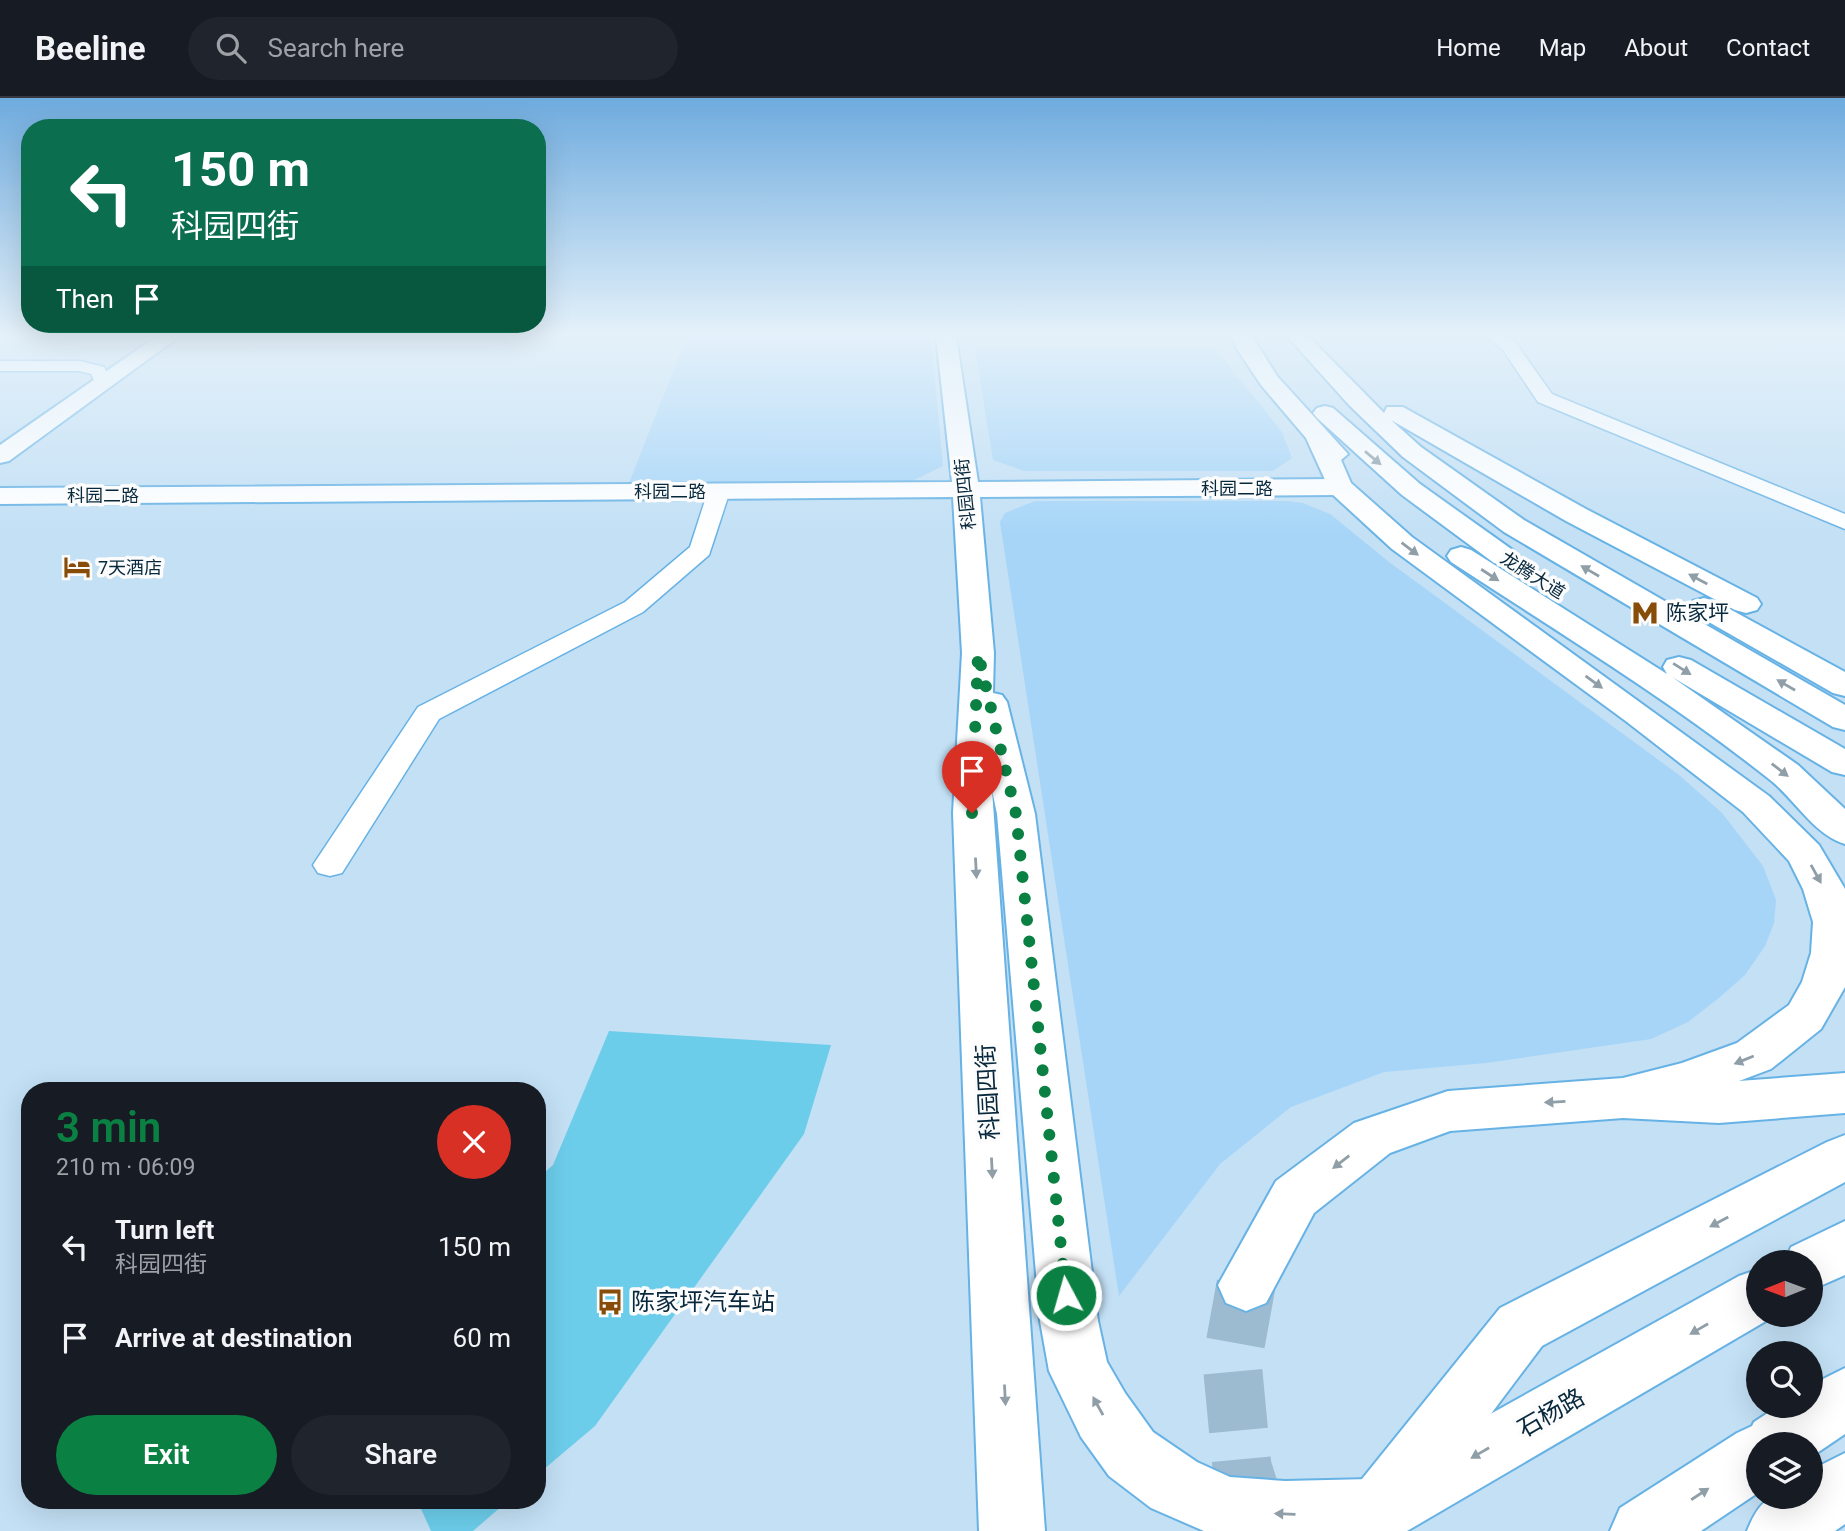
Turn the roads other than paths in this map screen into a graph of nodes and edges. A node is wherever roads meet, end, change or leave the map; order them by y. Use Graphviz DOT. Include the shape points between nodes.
graph roads {
  1 [pos="75,403"];
  2 [pos="955,403"];
  3 [pos="1288,403"];
  4 [pos="1315,403"];
  5 [pos="1360,403"];
  6 [pos="1383,403"];
  7 [pos="1557,403"];
  8 [pos="1395,412"];
  9 [pos="1318,438"];
  10 [pos="0,456"];
  11 [pos="1340,487"];
  12 [pos="966,490"];
  13 [pos="719,491"];
  14 [pos="0,496"];
  15 [pos="1845,522"];
  16 [pos="978,653"];
  17 [pos="1845,657"];
  18 [pos="1845,687"];
  19 [pos="1639,715"];
  20 [pos="1845,720"];
  21 [pos="1845,764"];
  22 [pos="1845,831"];
  23 [pos="1845,847"];
  24 [pos="330,865"];
  25 [pos="1845,1093"];
  26 [pos="1623,1098"];
  27 [pos="1845,1127"];
  28 [pos="1845,1157"];
  29 [pos="1780,1190"];
  30 [pos="1845,1246"];
  31 [pos="1824,1258"];
  32 [pos="1246,1284"];
  33 [pos="1746,1302"];
  34 [pos="1845,1398"];
  35 [pos="1794,1432"];
  36 [pos="1746,1464"];
  37 [pos="1845,1485"];
  38 [pos="1361,1521"];
  39 [pos="1013,1531"];
  40 [pos="1643,1531"];
  41 [pos="1780,1531"];
  1 -- 10 [label="main road"];
  2 -- 12 [label="main road, 科园四街"];
  3 -- 9 [label="main road"];
  4 -- 21 [label="main road, 龙腾大道, one-way" via="1466,534"];
  20 -- 5 [label="main road, 龙腾大道, one-way" via="1514,526 1412,452"];
  6 -- 8 [label="main road"];
  7 -- 15 [label="street"];
  17 -- 8 [label="main road, one-way" via="1576,515"];
  8 -- 18 [label="main road" via="1548,520"];
  9 -- 11 [label="main road"];
  9 -- 22 [label="main road, one-way" via="1432,538 1690,703 1785,773"];
  11 -- 12 [label="main road, 科园二路"];
  11 -- 19 [label="main road, one-way" via="1402,543"];
  12 -- 13 [label="main road, 科园二路"];
  12 -- 16 [label="main road, 科园四街"];
  13 -- 14 [label="main road, 科园二路"];
  13 -- 24 [label="street" via="701,550 634,607 428,713"];
  38 -- 16 [label="main road, 科园四街, one-way" via="1229,1509 1174,1485 1131,1454 1079,1371 1069,1321 1016,814"];
  16 -- 39 [label="main road, 科园四街, one-way" via="972,813"];
  19 -- 23 [label="main road"];
  19 -- 26 [label="main road, one-way" via="1781,827 1805,854 1824,889 1834,933 1824,984 1805,1017 1754,1056 1688,1081"];
  25 -- 26 [label="main road" via="1719,1102"];
  26 -- 32 [label="main road, one-way" via="1448,1111 1372,1138 1295,1197"];
  27 -- 29 [label="main road"];
  28 -- 29 [label="main road"];
  29 -- 38 [label="main road, one-way" via="1521,1327"];
  30 -- 31 [label="main road"];
  33 -- 38 [label="main road, 石杨路, one-way"];
  34 -- 35 [label="main road"];
  40 -- 36 [label="main road, one-way"];
  37 -- 41 [label="main road"];
}
